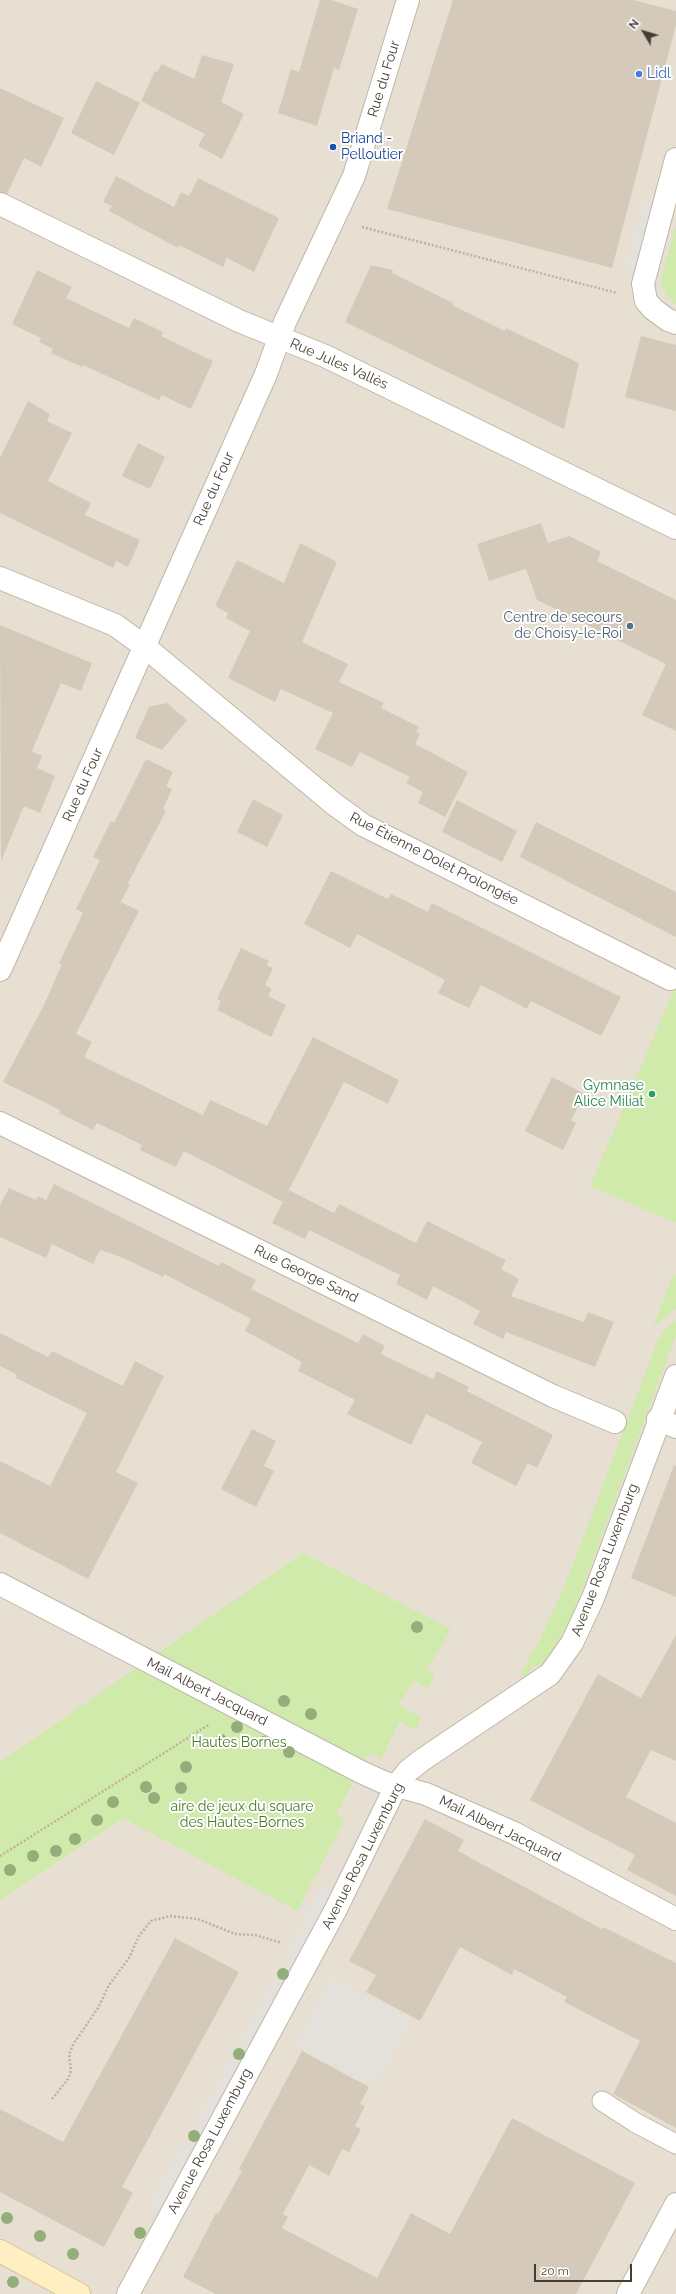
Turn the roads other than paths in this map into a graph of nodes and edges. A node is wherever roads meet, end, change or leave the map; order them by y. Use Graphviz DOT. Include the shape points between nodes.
graph roads {
  1 [pos="408,0"];
  2 [pos="676,159"];
  3 [pos="0,204"];
  4 [pos="676,323"];
  5 [pos="279,338"];
  6 [pos="676,528"];
  7 [pos="0,578"];
  8 [pos="144,646"];
  9 [pos="0,970"];
  10 [pos="670,979"];
  11 [pos="0,1123"];
  12 [pos="676,1376"];
  13 [pos="615,1422"];
  14 [pos="667,1423"];
  15 [pos="0,1584"];
  16 [pos="396,1786"];
  17 [pos="676,1918"];
  18 [pos="602,2101"];
  19 [pos="676,2144"];
  20 [pos="676,2204"];
  21 [pos="0,2251"];
  22 [pos="79,2294"];
  23 [pos="128,2294"];
  24 [pos="628,2294"];
  1 -- 5 [label="street, Rue du Four" via="354,176"];
  2 -- 4 [label="street" via="642,284 646,300 661,315"];
  3 -- 5 [label="street, Rue Jules Vallès"];
  5 -- 6 [label="street, Rue Jules Vallès" via="325,356"];
  5 -- 8 [label="street, Rue du Four" via="266,374"];
  7 -- 8 [label="street, Rue Étienne Dolet Prolongée" via="115,624"];
  8 -- 9 [label="street, Rue du Four"];
  8 -- 10 [label="street, Rue Étienne Dolet Prolongée" via="350,816"];
  11 -- 13 [label="street, Rue George Sand" via="553,1396"];
  12 -- 14 [label="street, Avenue Rosa Luxemburg"];
  14 -- 16 [label="street, Avenue Rosa Luxemburg" via="593,1598 572,1643 550,1674 408,1770"];
  15 -- 16 [label="street, Mail Albert Jacquard" via="361,1772"];
  16 -- 17 [label="street, Mail Albert Jacquard" via="426,1794 514,1833"];
  16 -- 23 [label="street, Avenue Rosa Luxemburg" via="335,1911"];
  18 -- 19 [label="lane"];
  20 -- 24 [label="street"];
  21 -- 22 [label="street"];
}
